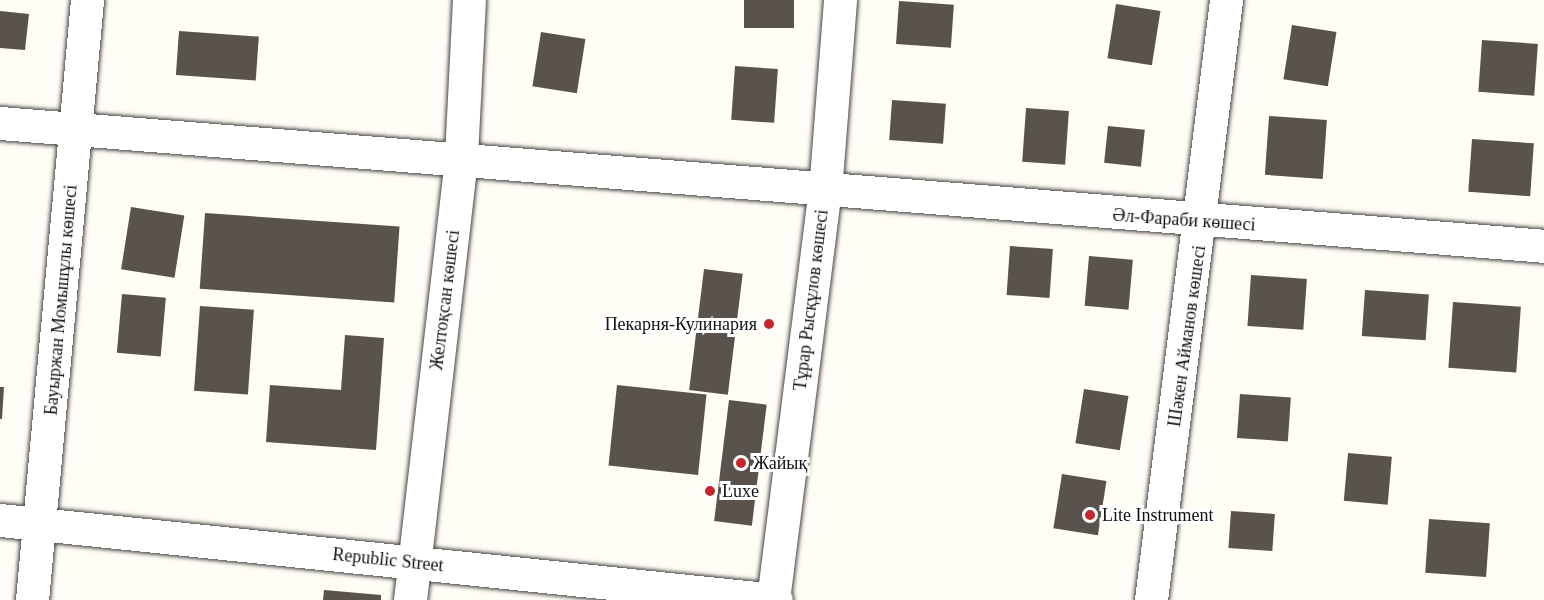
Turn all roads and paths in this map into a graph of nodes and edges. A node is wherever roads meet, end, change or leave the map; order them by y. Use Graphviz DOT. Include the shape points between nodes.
graph roads {
  1 [pos="87,0"];
  2 [pos="469,0"];
  3 [pos="840,0"];
  4 [pos="1226,0"];
  5 [pos="0,123"];
  6 [pos="76,129"];
  7 [pos="461,156"];
  8 [pos="825,191"];
  9 [pos="1202,222"];
  10 [pos="1544,246"];
  11 [pos="0,520"];
  12 [pos="40,523"];
  13 [pos="414,563"];
  14 [pos="32,600"];
  15 [pos="410,600"];
  16 [pos="774,600"];
  17 [pos="1151,600"];
  1 -- 6 [label="street, Бауыржан Момышұлы көшесі"];
  2 -- 7 [label="street, Желтоқсан көшесі"];
  3 -- 8 [label="street, Тұрар Рысқұлов көшесі"];
  4 -- 9 [label="street, Шәкен Айманов көшесі"];
  5 -- 6 [label="street, Әл-Фараби көшесі"];
  6 -- 7 [label="street, Әл-Фараби көшесі"];
  6 -- 12 [label="street, Бауыржан Момышұлы көшесі"];
  7 -- 8 [label="street, Әл-Фараби көшесі"];
  7 -- 13 [label="street, Желтоқсан көшесі"];
  8 -- 9 [label="street, Әл-Фараби көшесі"];
  8 -- 16 [label="street, Тұрар Рысқұлов көшесі"];
  9 -- 10 [label="street, Әл-Фараби көшесі"];
  9 -- 17 [label="street, Шәкен Айманов көшесі"];
  11 -- 12 [label="street, Republic Street"];
  12 -- 13 [label="street, Republic Street"];
  12 -- 14 [label="street, Бауыржан Момышұлы көшесі"];
  13 -- 15 [label="street, Желтоқсан көшесі"];
  13 -- 16 [label="street, Republic Street"];
}
